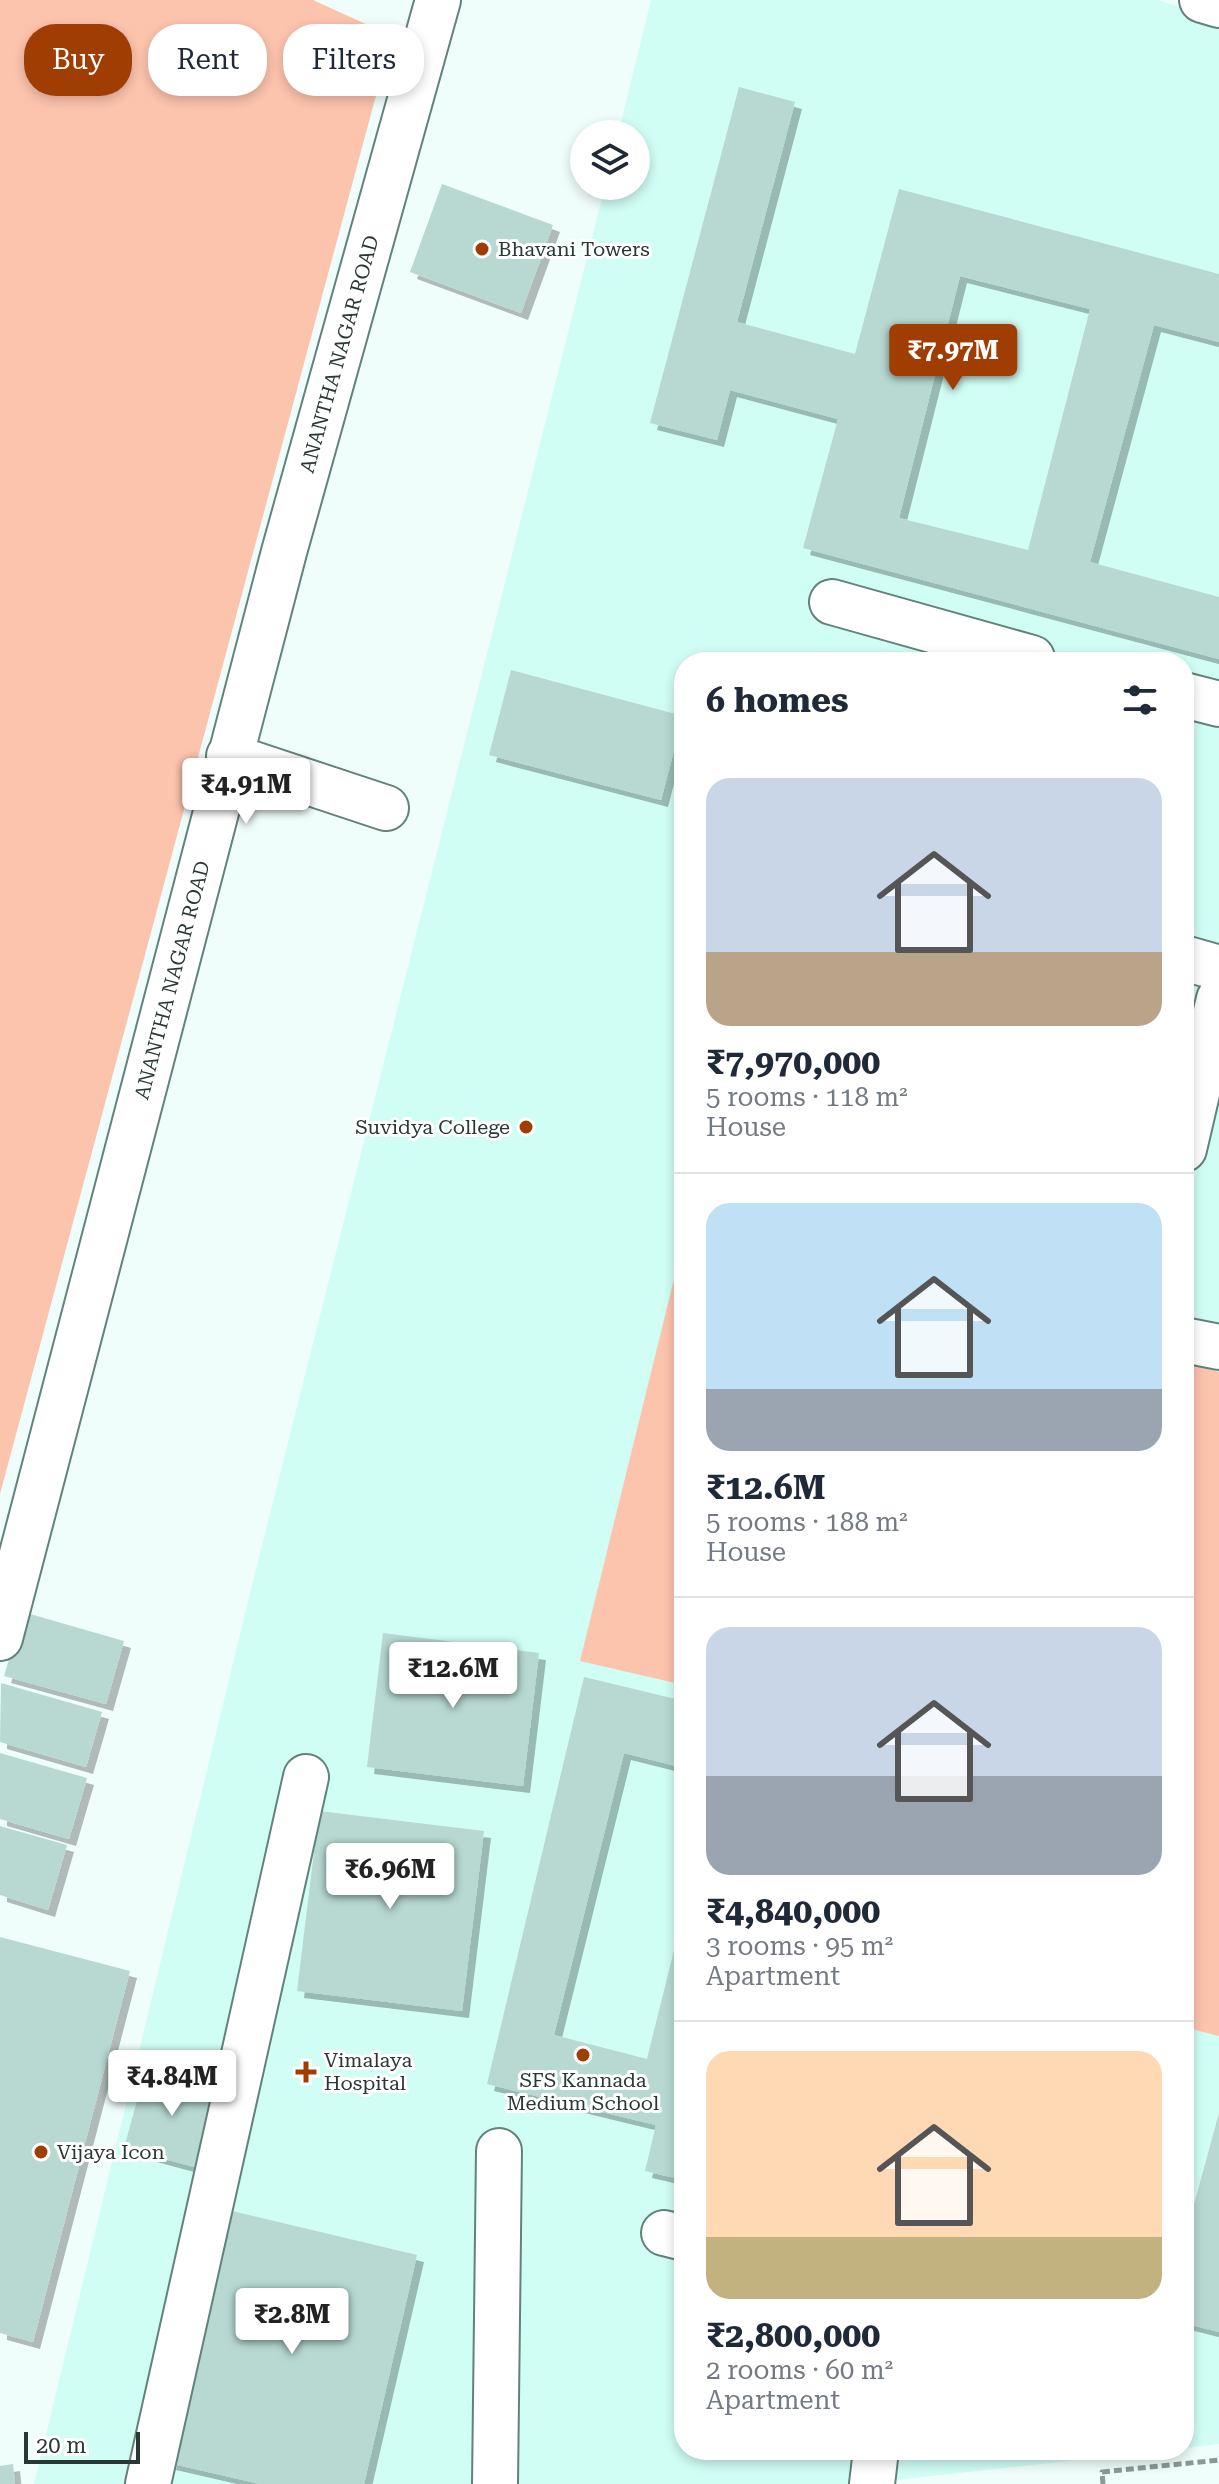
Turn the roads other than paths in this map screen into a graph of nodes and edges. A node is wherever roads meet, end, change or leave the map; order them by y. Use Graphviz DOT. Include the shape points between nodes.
graph roads {
  1 [pos="438,0"];
  2 [pos="1202,0"];
  3 [pos="1219,5"];
  4 [pos="832,602"];
  5 [pos="1006,652"];
  6 [pos="1194,698"];
  7 [pos="1219,704"];
  8 [pos="229,756"];
  9 [pos="386,808"];
  10 [pos="1194,961"];
  11 [pos="1219,968"];
  12 [pos="1219,999"];
  13 [pos="1194,1106"];
  14 [pos="1194,1342"];
  15 [pos="1219,1347"];
  16 [pos="0,1638"];
  17 [pos="306,1777"];
  18 [pos="499,2151"];
  19 [pos="875,2460"];
  20 [pos="148,2484"];
  21 [pos="495,2484"];
  22 [pos="872,2484"];
  1 -- 8 [label="street, ANANTHA NAGAR ROAD"];
  2 -- 3 [label="street"];
  4 -- 5 [label="street"];
  6 -- 7 [label="street"];
  8 -- 9 [label="street"];
  8 -- 16 [label="street, ANANTHA NAGAR ROAD"];
  10 -- 11 [label="street"];
  12 -- 13 [label="street"];
  14 -- 15 [label="street"];
  17 -- 20 [label="street"];
  18 -- 21 [label="street"];
  19 -- 22 [label="street"];
}
